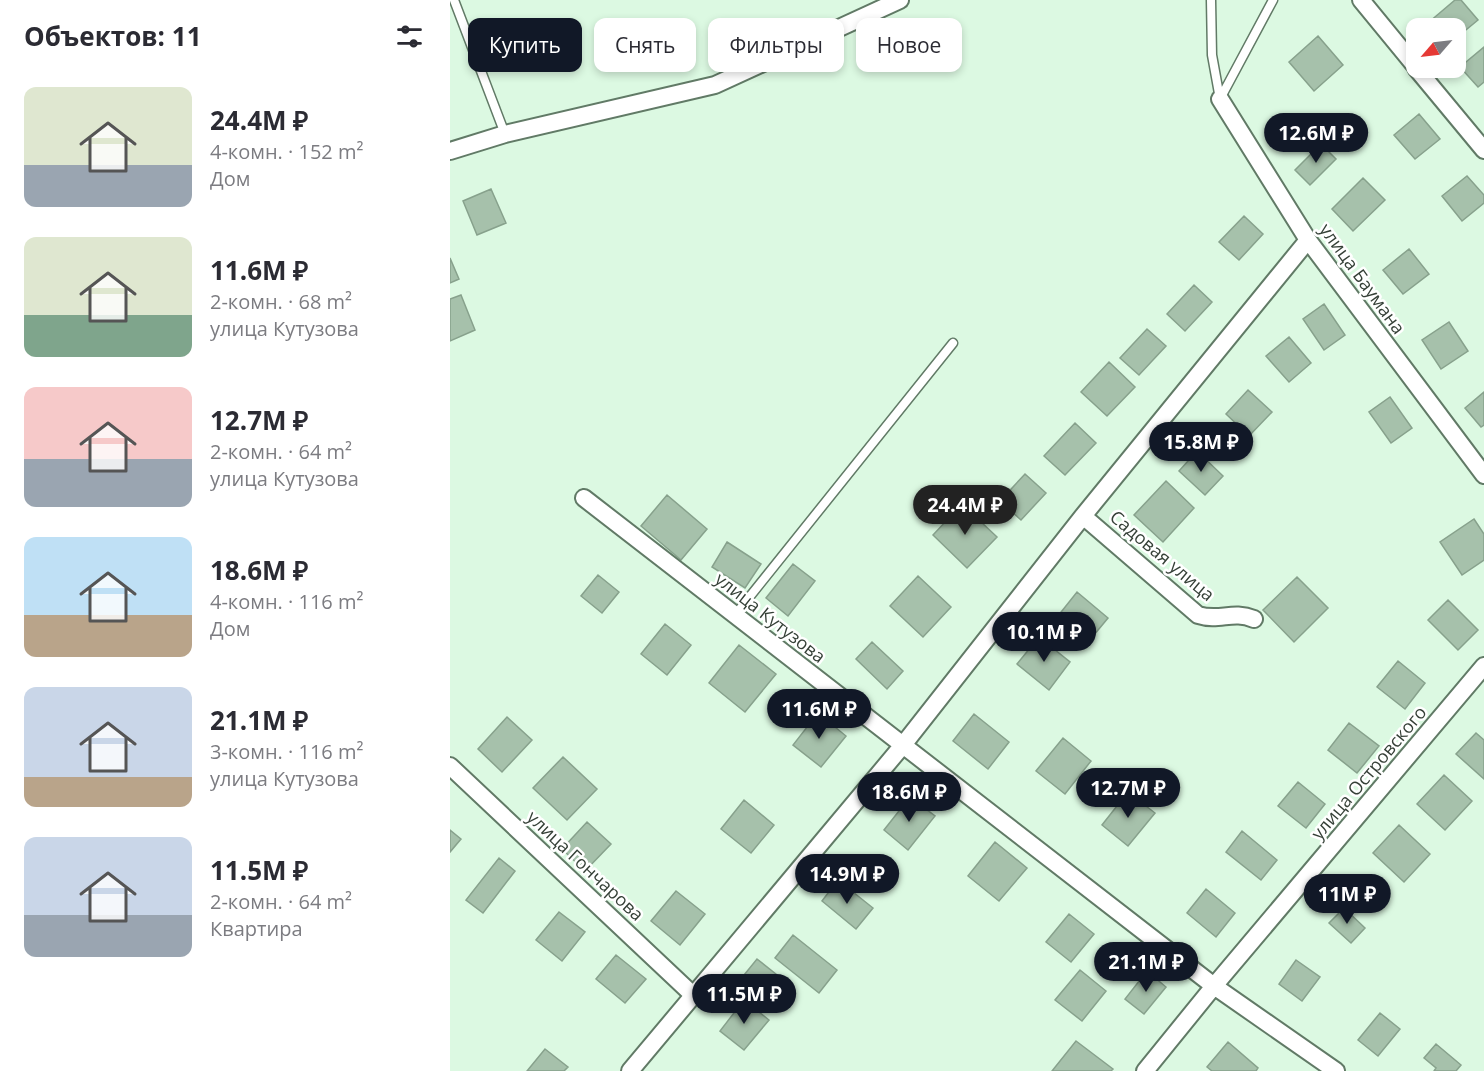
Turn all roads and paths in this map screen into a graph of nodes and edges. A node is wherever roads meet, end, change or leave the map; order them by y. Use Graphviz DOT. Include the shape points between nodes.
graph roads {
  1 [pos="454,0"];
  2 [pos="900,0"];
  3 [pos="1211,0"];
  4 [pos="1273,0"];
  5 [pos="1361,0"];
  6 [pos="1406,55"];
  7 [pos="1425,78"];
  8 [pos="1220,99"];
  9 [pos="505,134"];
  10 [pos="1484,150"];
  11 [pos="450,151"];
  12 [pos="1308,240"];
  13 [pos="953,343"];
  14 [pos="1484,475"];
  15 [pos="584,498"];
  16 [pos="1083,516"];
  17 [pos="735,615"];
  18 [pos="1254,619"];
  19 [pos="1484,666"];
  20 [pos="903,745"];
  21 [pos="450,766"];
  22 [pos="1214,986"];
  23 [pos="693,995"];
  24 [pos="630,1071"];
  25 [pos="1145,1071"];
  26 [pos="1336,1071"];
  1 -- 9 [label="lane"];
  2 -- 9 [label="street" via="715,85"];
  3 -- 8 [label="lane" via="1212,55"];
  4 -- 8 [label="lane"];
  5 -- 6 [label="street"];
  7 -- 10 [label="street"];
  8 -- 12 [label="street, улица Баумана"];
  9 -- 11 [label="street"];
  12 -- 14 [label="street, улица Баумана"];
  12 -- 16 [label="street"];
  13 -- 17 [label="lane"];
  15 -- 17 [label="street, улица Кутузова"];
  16 -- 18 [label="street, Садовая улица" via="1198,615 1244,615"];
  16 -- 20 [label="street"];
  17 -- 20 [label="street, улица Кутузова"];
  19 -- 22 [label="street, улица Островского"];
  20 -- 22 [label="street, улица Кутузова"];
  20 -- 23 [label="street"];
  21 -- 23 [label="street, улица Гончарова"];
  22 -- 25 [label="street, улица Островского"];
  22 -- 26 [label="street, улица Кутузова"];
  23 -- 24 [label="street"];
}
